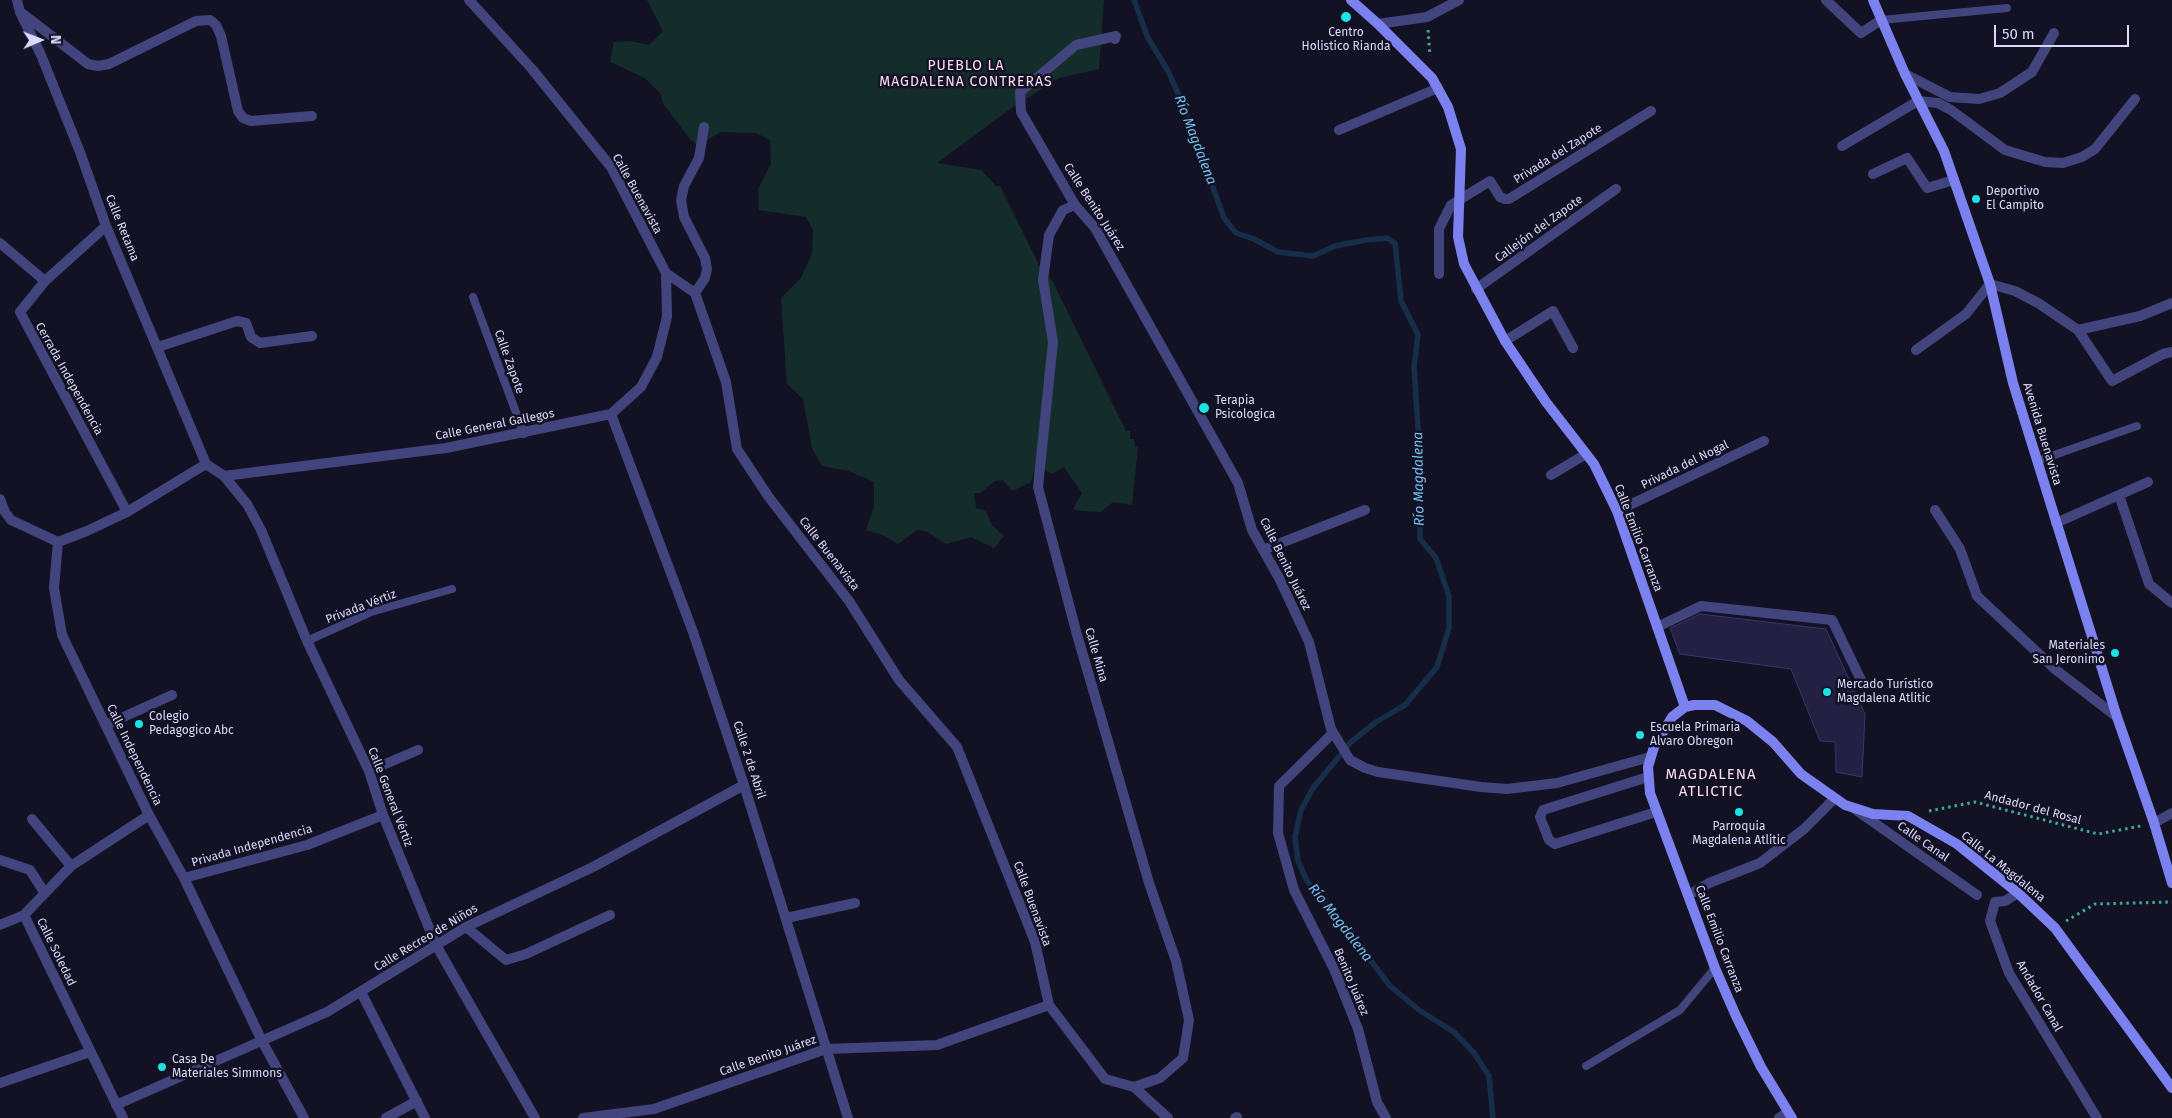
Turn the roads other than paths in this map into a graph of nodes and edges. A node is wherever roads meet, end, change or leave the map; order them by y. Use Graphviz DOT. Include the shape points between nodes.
graph roads {
  1 [pos="17,0"];
  2 [pos="469,0"];
  3 [pos="1350,0"];
  4 [pos="1459,0"];
  5 [pos="1826,0"];
  6 [pos="1873,0"];
  7 [pos="2008,8"];
  8 [pos="20,12"];
  9 [pos="1880,20"];
  10 [pos="1378,24"];
  11 [pos="2054,33"];
  12 [pos="1115,39"];
  13 [pos="1905,74"];
  14 [pos="1438,88"];
  15 [pos="2135,99"];
  16 [pos="1918,101"];
  17 [pos="1651,111"];
  18 [pos="312,116"];
  19 [pos="704,127"];
  20 [pos="1338,130"];
  21 [pos="1842,146"];
  22 [pos="1873,174"];
  23 [pos="1954,180"];
  24 [pos="1616,189"];
  25 [pos="1458,200"];
  26 [pos="1075,205"];
  27 [pos="106,226"];
  28 [pos="0,243"];
  29 [pos="666,274"];
  30 [pos="1440,274"];
  31 [pos="45,281"];
  32 [pos="1990,284"];
  33 [pos="1476,289"];
  34 [pos="695,293"];
  35 [pos="473,297"];
  36 [pos="2172,303"];
  37 [pos="2078,330"];
  38 [pos="312,336"];
  39 [pos="1505,341"];
  40 [pos="158,347"];
  41 [pos="1573,348"];
  42 [pos="1916,350"];
  43 [pos="2172,352"];
  44 [pos="611,414"];
  45 [pos="2138,426"];
  46 [pos="524,434"];
  47 [pos="1764,441"];
  48 [pos="1586,454"];
  49 [pos="2037,462"];
  50 [pos="206,464"];
  51 [pos="1551,475"];
  52 [pos="224,476"];
  53 [pos="2148,482"];
  54 [pos="2119,495"];
  55 [pos="0,499"];
  56 [pos="1365,510"];
  57 [pos="1935,510"];
  58 [pos="1616,511"];
  59 [pos="127,512"];
  60 [pos="2056,523"];
  61 [pos="58,542"];
  62 [pos="1263,550"];
  63 [pos="452,589"];
  64 [pos="2172,603"];
  65 [pos="1658,628"];
  66 [pos="307,640"];
  67 [pos="1861,680"];
  68 [pos="172,695"];
  69 [pos="1686,707"];
  70 [pos="2116,718"];
  71 [pos="106,725"];
  72 [pos="1334,735"];
  73 [pos="418,750"];
  74 [pos="1650,757"];
  75 [pos="369,771"];
  76 [pos="1648,777"];
  77 [pos="744,786"];
  78 [pos="1834,798"];
  79 [pos="1856,810"];
  80 [pos="1656,812"];
  81 [pos="2172,813"];
  82 [pos="149,815"];
  83 [pos="383,815"];
  84 [pos="32,819"];
  85 [pos="2154,823"];
  86 [pos="0,860"];
  87 [pos="71,866"];
  88 [pos="184,878"];
  89 [pos="2172,883"];
  90 [pos="44,892"];
  91 [pos="2018,893"];
  92 [pos="1689,895"];
  93 [pos="1977,896"];
  94 [pos="855,903"];
  95 [pos="610,914"];
  96 [pos="24,915"];
  97 [pos="786,918"];
  98 [pos="0,925"];
  99 [pos="466,927"];
  100 [pos="436,945"];
  101 [pos="1715,968"];
  102 [pos="361,992"];
  103 [pos="1049,1005"];
  104 [pos="262,1041"];
  105 [pos="826,1048"];
  106 [pos="90,1052"];
  107 [pos="1586,1066"];
  108 [pos="0,1083"];
  109 [pos="1134,1088"];
  110 [pos="2172,1088"];
  111 [pos="416,1101"];
  112 [pos="116,1105"];
  113 [pos="1790,1115"];
  114 [pos="123,1118"];
  115 [pos="304,1118"];
  116 [pos="386,1118"];
  117 [pos="425,1118"];
  118 [pos="535,1118"];
  119 [pos="583,1118"];
  120 [pos="848,1118"];
  121 [pos="1168,1118"];
  122 [pos="1386,1118"];
  123 [pos="1779,1118"];
  124 [pos="2097,1118"];
  1 -- 8 [label="street, Calle Retama"];
  2 -- 29 [label="street, Calle Buenavista" via="532,69 611,167"];
  3 -- 10 [label="street, Calle Emilio Carranza"];
  4 -- 10 [label="street" via="1427,17"];
  5 -- 9 [label="street" via="1861,33"];
  6 -- 9 [label="street, Avenida Buenavista"];
  7 -- 9 [label="lane"];
  8 -- 18 [label="street" via="88,64 98,66 196,21 210,20 221,36 238,111 243,118 251,121"];
  8 -- 27 [label="street, Calle Retama" via="80,152"];
  9 -- 13 [label="street, Avenida Buenavista"];
  10 -- 14 [label="street, Calle Emilio Carranza"];
  11 -- 13 [label="street" via="2032,72 2000,93 1979,99 1950,97"];
  12 -- 26 [label="street, Calle Benito Juárez" via="1116,36 1076,45 1020,92 1021,112"];
  13 -- 16 [label="street, Avenida Buenavista"];
  14 -- 20 [label="street"];
  14 -- 25 [label="street, Calle Emilio Carranza" via="1448,107 1461,149"];
  15 -- 16 [label="street" via="2095,148 2082,157 2063,163 2045,162 2005,150 1951,110 1938,103"];
  16 -- 21 [label="street"];
  16 -- 23 [label="street, Avenida Buenavista" via="1944,151"];
  17 -- 25 [label="street, Privada del Zapote" via="1505,200 1490,181"];
  19 -- 34 [label="street" via="699,158 684,186 681,200 684,218 705,258 707,269"];
  22 -- 23 [label="street" via="1907,158 1927,188"];
  23 -- 32 [label="street, Avenida Buenavista"];
  24 -- 33 [label="street, Callejón del Zapote"];
  25 -- 30 [label="street" via="1450,205 1439,229"];
  25 -- 33 [label="street, Calle Emilio Carranza" via="1458,237 1464,264"];
  26 -- 62 [label="street, Calle Benito Juárez" via="1096,228 1238,483 1252,530"];
  26 -- 109 [label="street, Calle Mina" via="1063,210 1049,235 1043,280 1053,342 1038,488 1133,827 1176,961 1189,1020 1183,1058 1160,1078"];
  27 -- 31 [label="street, Cerrada Independencia"];
  27 -- 40 [label="street, Calle Retama"];
  28 -- 31 [label="street"];
  29 -- 34 [label="street, Calle Buenavista"];
  29 -- 44 [label="street, Calle General Gallegos" via="667,317 657,357 641,387"];
  31 -- 59 [label="street, Cerrada Independencia" via="22,308 21,317"];
  32 -- 37 [label="street" via="2038,303"];
  32 -- 42 [label="street" via="1966,314"];
  32 -- 49 [label="street, Avenida Buenavista" via="2013,383"];
  33 -- 39 [label="street, Calle Emilio Carranza"];
  34 -- 103 [label="street, Calle Buenavista" via="726,382 737,449 768,496 849,601 899,680 957,747 1035,942"];
  35 -- 46 [label="lane, Calle Zapote"];
  36 -- 37 [label="street" via="2140,316"];
  37 -- 43 [label="street" via="2112,381 2162,354"];
  38 -- 40 [label="street" via="260,343 251,337 246,323 237,321"];
  39 -- 41 [label="street" via="1553,311"];
  39 -- 48 [label="street, Calle Emilio Carranza"];
  40 -- 50 [label="street, Calle Retama"];
  44 -- 46 [label="street, Calle General Gallegos"];
  44 -- 77 [label="street, Calle 2 de Abril" via="693,632"];
  45 -- 49 [label="lane"];
  46 -- 52 [label="street, Calle General Gallegos" via="446,448"];
  47 -- 58 [label="street, Privada del Nogal"];
  48 -- 51 [label="street"];
  48 -- 58 [label="street, Calle Emilio Carranza"];
  49 -- 60 [label="street, Avenida Buenavista"];
  50 -- 52 [label="street, Calle General Vértiz"];
  50 -- 59 [label="street"];
  52 -- 66 [label="street, Calle General Vértiz" via="247,504"];
  53 -- 54 [label="street"];
  54 -- 60 [label="street"];
  54 -- 64 [label="street" via="2150,584"];
  55 -- 61 [label="street" via="12,520"];
  56 -- 62 [label="street"];
  57 -- 70 [label="street" via="1960,550 1977,596 2056,670"];
  58 -- 65 [label="street, Calle Emilio Carranza"];
  59 -- 61 [label="street"];
  60 -- 70 [label="street, Avenida Buenavista"];
  61 -- 71 [label="street, Calle Independencia" via="54,588 62,635"];
  62 -- 72 [label="street, Calle Benito Juárez" via="1309,642"];
  63 -- 66 [label="lane, Privada Vértiz" via="371,612"];
  65 -- 67 [label="street" via="1701,606 1832,620"];
  65 -- 69 [label="street, Calle Emilio Carranza"];
  66 -- 75 [label="street, Calle General Vértiz"];
  68 -- 71 [label="street"];
  69 -- 74 [label="street, Calle Emilio Carranza" via="1672,717"];
  69 -- 78 [label="street, Calle La Magdalena" via="1704,704 1737,714 1762,731 1801,774"];
  70 -- 85 [label="street, Avenida Buenavista"];
  71 -- 82 [label="street, Calle Independencia"];
  72 -- 74 [label="street, Calle Benito Juárez" via="1350,760 1365,768 1507,789 1557,783"];
  72 -- 122 [label="street, Benito Juárez" via="1279,786 1278,833 1294,890 1334,969 1358,1029 1377,1102"];
  73 -- 75 [label="street"];
  74 -- 76 [label="street, Calle Emilio Carranza"];
  75 -- 83 [label="street, Calle General Vértiz"];
  76 -- 80 [label="street, Calle Emilio Carranza"];
  76 -- 80 [label="street" via="1543,810 1540,817 1549,840 1555,844"];
  77 -- 97 [label="street, Calle 2 de Abril"];
  77 -- 99 [label="street, Calle Recreo de Niños" via="593,867"];
  78 -- 79 [label="street, Calle La Magdalena"];
  78 -- 92 [label="street" via="1804,829 1760,863 1710,882"];
  79 -- 91 [label="street, Calle La Magdalena" via="1890,817 1908,816 1957,844"];
  79 -- 93 [label="street, Calle Canal"];
  80 -- 92 [label="street, Calle Emilio Carranza"];
  81 -- 85 [label="street"];
  82 -- 87 [label="street, Calle Soledad"];
  82 -- 88 [label="street, Calle Independencia"];
  83 -- 88 [label="street, Privada Independencia" via="307,845"];
  83 -- 100 [label="street, Calle General Vértiz"];
  84 -- 87 [label="street"];
  85 -- 89 [label="street, Avenida Buenavista"];
  86 -- 90 [label="street" via="30,870"];
  87 -- 90 [label="street, Calle Soledad"];
  88 -- 104 [label="street, Calle Independencia"];
  90 -- 96 [label="street, Calle Soledad"];
  91 -- 110 [label="street, Calle La Magdalena" via="2055,928"];
  91 -- 124 [label="street, Andador Canal" via="2005,901 1995,902 1990,921 2009,973"];
  92 -- 101 [label="street, Calle Emilio Carranza"];
  94 -- 97 [label="street"];
  95 -- 99 [label="street" via="526,954 506,960"];
  96 -- 98 [label="street"];
  96 -- 106 [label="street, Calle Soledad"];
  97 -- 105 [label="street, Calle 2 de Abril"];
  99 -- 100 [label="street, Calle Recreo de Niños"];
  100 -- 102 [label="street, Calle Recreo de Niños"];
  100 -- 118 [label="street, Calle General Vértiz"];
  101 -- 107 [label="lane" via="1680,1010"];
  101 -- 113 [label="street, Calle Emilio Carranza" via="1761,1067"];
  102 -- 104 [label="street, Calle Recreo de Niños" via="327,1012"];
  102 -- 111 [label="street"];
  103 -- 105 [label="street, Calle Benito Juárez" via="937,1046"];
  103 -- 109 [label="street, Calle Buenavista" via="1105,1080"];
  104 -- 112 [label="street, Calle Recreo de Niños"];
  104 -- 115 [label="street, Calle Independencia"];
  105 -- 119 [label="street, Calle Benito Juárez" via="654,1110"];
  105 -- 120 [label="street, Calle 2 de Abril"];
  106 -- 108 [label="street"];
  106 -- 112 [label="street, Calle Soledad"];
  109 -- 121 [label="street, Calle Buenavista"];
  111 -- 116 [label="street"];
  111 -- 117 [label="street"];
  112 -- 114 [label="street, Calle Soledad"];
  113 -- 123 [label="street"];
}
